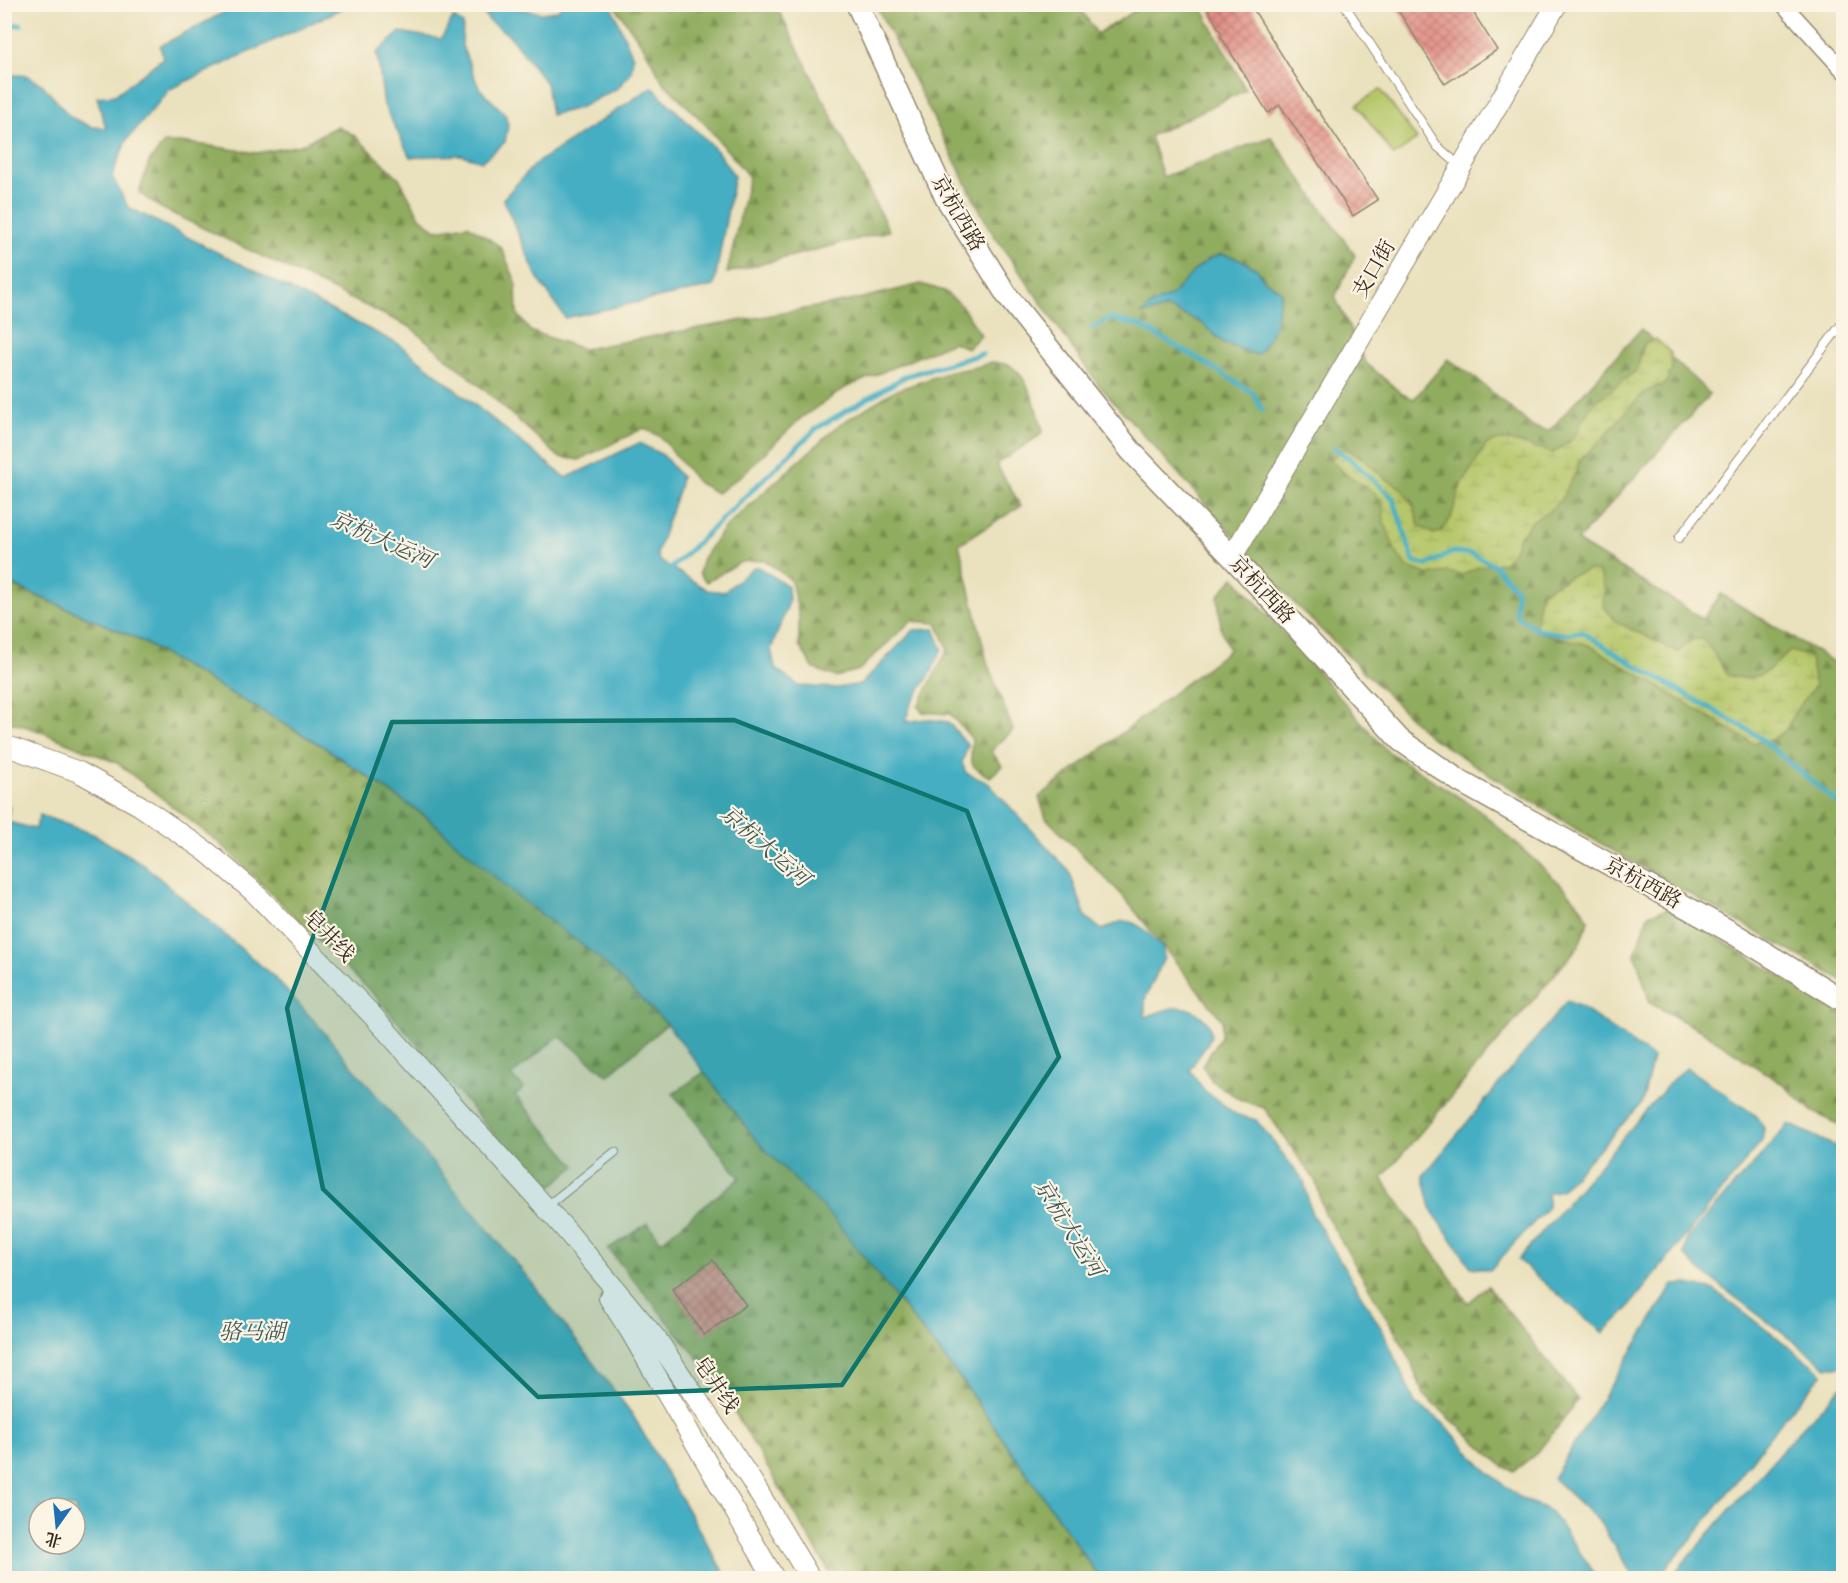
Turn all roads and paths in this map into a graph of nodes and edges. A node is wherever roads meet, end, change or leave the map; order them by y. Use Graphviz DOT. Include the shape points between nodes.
graph roads {
  1 [pos="857,4"];
  2 [pos="1344,4"];
  3 [pos="1557,4"];
  4 [pos="1783,4"];
  5 [pos="1844,71"];
  6 [pos="1461,167"];
  7 [pos="1844,321"];
  8 [pos="1679,538"];
  9 [pos="1232,557"];
  10 [pos="4,745"];
  11 [pos="1844,1001"];
  12 [pos="615,1152"];
  13 [pos="545,1208"];
  14 [pos="566,1230"];
  15 [pos="774,1578"];
  16 [pos="810,1578"];
  1 -- 9 [label="main road, 京杭西路" via="946,198 1008,297 1131,451"];
  2 -- 6 [label="lane" via="1437,146"];
  3 -- 6 [label="street, 支口街"];
  4 -- 5 [label="street"];
  6 -- 9 [label="street, 支口街"];
  7 -- 8 [label="lane"];
  9 -- 11 [label="main road, 京杭西路" via="1400,740 1461,782 1731,932"];
  10 -- 13 [label="street, 皂井线" via="79,772 139,805 207,852 253,891 373,1016"];
  12 -- 13 [label="lane"];
  13 -- 14 [label="street, 皂井线"];
  14 -- 15 [label="street, 皂井线" via="629,1329"];
  14 -- 16 [label="street, 皂井线" via="658,1341 751,1480"];
}
